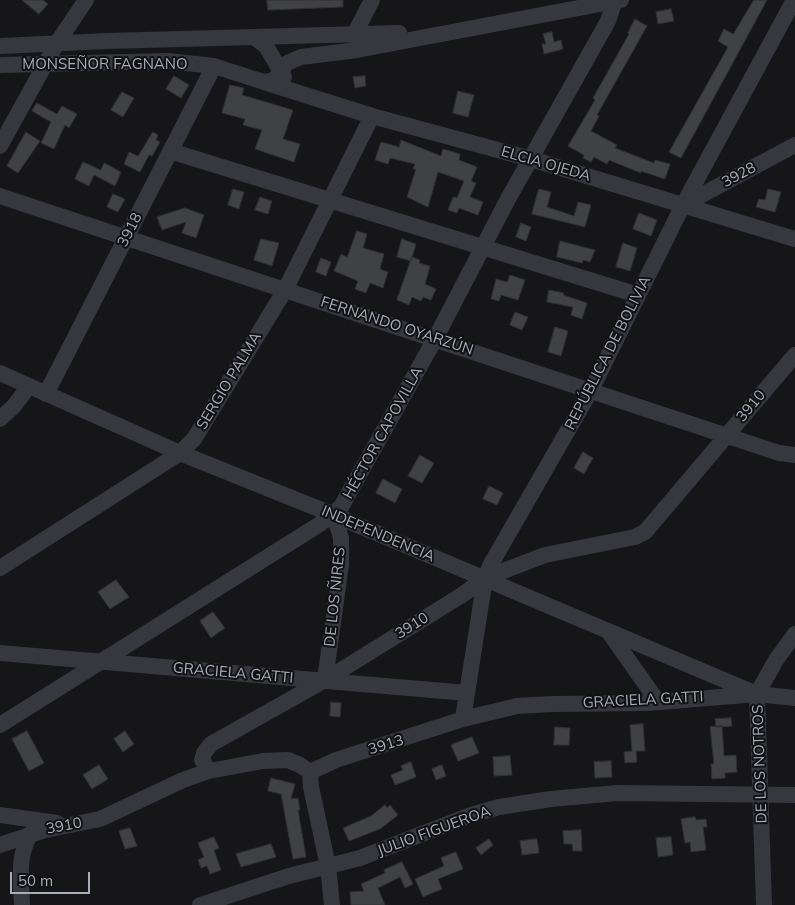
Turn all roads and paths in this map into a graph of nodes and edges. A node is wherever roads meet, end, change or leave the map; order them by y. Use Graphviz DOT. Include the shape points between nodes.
graph roads {
  1 [pos="86,0"];
  2 [pos="372,0"];
  3 [pos="617,0"];
  4 [pos="794,0"];
  5 [pos="466,29"];
  6 [pos="354,35"];
  7 [pos="254,37"];
  8 [pos="57,43"];
  9 [pos="0,46"];
  10 [pos="46,63"];
  11 [pos="0,65"];
  12 [pos="214,66"];
  13 [pos="281,69"];
  14 [pos="264,82"];
  15 [pos="296,93"];
  16 [pos="372,116"];
  17 [pos="0,146"];
  18 [pos="795,146"];
  19 [pos="170,151"];
  20 [pos="531,159"];
  21 [pos="0,196"];
  22 [pos="330,201"];
  23 [pos="683,205"];
  24 [pos="127,237"];
  25 [pos="795,239"];
  26 [pos="483,248"];
  27 [pos="285,290"];
  28 [pos="638,295"];
  29 [pos="435,339"];
  30 [pos="795,355"];
  31 [pos="0,373"];
  32 [pos="29,386"];
  33 [pos="592,390"];
  34 [pos="46,394"];
  35 [pos="0,419"];
  36 [pos="727,435"];
  37 [pos="180,453"];
  38 [pos="795,455"];
  39 [pos="334,515"];
  40 [pos="0,568"];
  41 [pos="485,578"];
  42 [pos="608,631"];
  43 [pos="795,634"];
  44 [pos="0,653"];
  45 [pos="102,661"];
  46 [pos="325,680"];
  47 [pos="467,693"];
  48 [pos="757,694"];
  49 [pos="795,698"];
  50 [pos="658,702"];
  51 [pos="463,719"];
  52 [pos="0,725"];
  53 [pos="209,771"];
  54 [pos="310,772"];
  55 [pos="761,795"];
  56 [pos="795,795"];
  57 [pos="0,815"];
  58 [pos="67,824"];
  59 [pos="31,834"];
  60 [pos="0,845"];
  61 [pos="328,866"];
  62 [pos="22,905"];
  63 [pos="200,905"];
  64 [pos="332,905"];
  65 [pos="764,905"];
  1 -- 8 [label="street"];
  2 -- 6 [label="street"];
  3 -- 5 [label="street, MONSEÑOR FAGNANO"];
  3 -- 20 [label="street, HÉCTOR CAPOVILLA"];
  4 -- 23 [label="street, REPÚBLICA DE BOLIVIA"];
  5 -- 6 [label="street, MONSEÑOR FAGNANO"];
  5 -- 13 [label="street, MONSEÑOR FAGNANO" via="301,57"];
  6 -- 7 [label="street, MONSEÑOR FAGNANO"];
  7 -- 8 [label="street, MONSEÑOR FAGNANO"];
  7 -- 13 [label="street" via="266,46"];
  8 -- 9 [label="street, MONSEÑOR FAGNANO"];
  8 -- 10 [label="street"];
  10 -- 11 [label="street, MONSEÑOR FAGNANO"];
  10 -- 12 [label="street, MONSEÑOR FAGNANO" via="168,61"];
  10 -- 17 [label="street"];
  12 -- 14 [label="street, MONSEÑOR FAGNANO"];
  12 -- 19 [label="street, 3918"];
  13 -- 14 [label="street, MONSEÑOR FAGNANO" via="274,80"];
  13 -- 15 [label="street"];
  14 -- 15 [label="street, ELCIA OJEDA"];
  15 -- 16 [label="street, ELCIA OJEDA"];
  16 -- 20 [label="street, ELCIA OJEDA"];
  16 -- 22 [label="street, SERGIO PALMA"];
  18 -- 23 [label="street, 3928"];
  19 -- 22 [label="street"];
  19 -- 24 [label="street, 3918"];
  20 -- 23 [label="street, ELCIA OJEDA"];
  20 -- 26 [label="street, HÉCTOR CAPOVILLA"];
  21 -- 24 [label="street, FERNANDO OYARZÚN"];
  22 -- 26 [label="street"];
  22 -- 27 [label="street, SERGIO PALMA"];
  23 -- 25 [label="street, ELCIA OJEDA"];
  23 -- 28 [label="street, REPÚBLICA DE BOLIVIA"];
  24 -- 27 [label="street, FERNANDO OYARZÚN"];
  24 -- 34 [label="street, 3918"];
  26 -- 28 [label="street"];
  26 -- 29 [label="street, HÉCTOR CAPOVILLA"];
  27 -- 29 [label="street, FERNANDO OYARZÚN"];
  27 -- 37 [label="street, SERGIO PALMA" via="194,439"];
  28 -- 33 [label="street, REPÚBLICA DE BOLIVIA"];
  29 -- 33 [label="street, FERNANDO OYARZÚN"];
  29 -- 39 [label="street, HÉCTOR CAPOVILLA" via="347,498"];
  30 -- 36 [label="street, 3910"];
  31 -- 32 [label="street, INDEPENDENCIA"];
  32 -- 34 [label="street, INDEPENDENCIA"];
  32 -- 35 [label="street"];
  33 -- 36 [label="street, FERNANDO OYARZÚN"];
  33 -- 41 [label="street, REPÚBLICA DE BOLIVIA"];
  34 -- 37 [label="street, INDEPENDENCIA"];
  36 -- 38 [label="street, FERNANDO OYARZÚN"];
  36 -- 41 [label="street, 3910" via="645,532 635,537 545,555"];
  37 -- 39 [label="street, INDEPENDENCIA"];
  37 -- 40 [label="street, SERGIO PALMA"];
  39 -- 41 [label="street, INDEPENDENCIA"];
  39 -- 45 [label="street, HÉCTOR CAPOVILLA"];
  39 -- 46 [label="street, DE LOS ÑIRES" via="341,538 341,565"];
  41 -- 42 [label="street, INDEPENDENCIA"];
  41 -- 46 [label="street, 3910"];
  41 -- 47 [label="street, REPÚBLICA DE BOLIVIA"];
  42 -- 48 [label="street, INDEPENDENCIA"];
  42 -- 50 [label="street"];
  43 -- 48 [label="street, DE LOS NOTROS"];
  44 -- 45 [label="street, GRACIELA GATTI"];
  45 -- 46 [label="street, GRACIELA GATTI"];
  45 -- 52 [label="street, HÉCTOR CAPOVILLA"];
  46 -- 47 [label="street, GRACIELA GATTI"];
  46 -- 53 [label="street, 3910" via="211,744 202,760"];
  47 -- 51 [label="street, REPÚBLICA DE BOLIVIA"];
  48 -- 49 [label="street, GRACIELA GATTI"];
  48 -- 50 [label="street, GRACIELA GATTI"];
  48 -- 55 [label="street, DE LOS NOTROS"];
  50 -- 51 [label="street, GRACIELA GATTI" via="531,705"];
  51 -- 54 [label="street, 3913" via="336,760"];
  53 -- 54 [label="street" via="288,760"];
  53 -- 58 [label="street, 3910" via="100,819"];
  54 -- 61 [label="street"];
  55 -- 56 [label="street, JULIO FIGUEROA"];
  55 -- 61 [label="street, JULIO FIGUEROA" via="618,793 499,807 360,858"];
  55 -- 65 [label="street, DE LOS NOTROS"];
  57 -- 58 [label="street"];
  58 -- 59 [label="street, 3910"];
  59 -- 60 [label="street, 3910"];
  59 -- 62 [label="street" via="23,847 21,860"];
  61 -- 63 [label="street, JULIO FIGUEROA"];
  61 -- 64 [label="street"];
}
